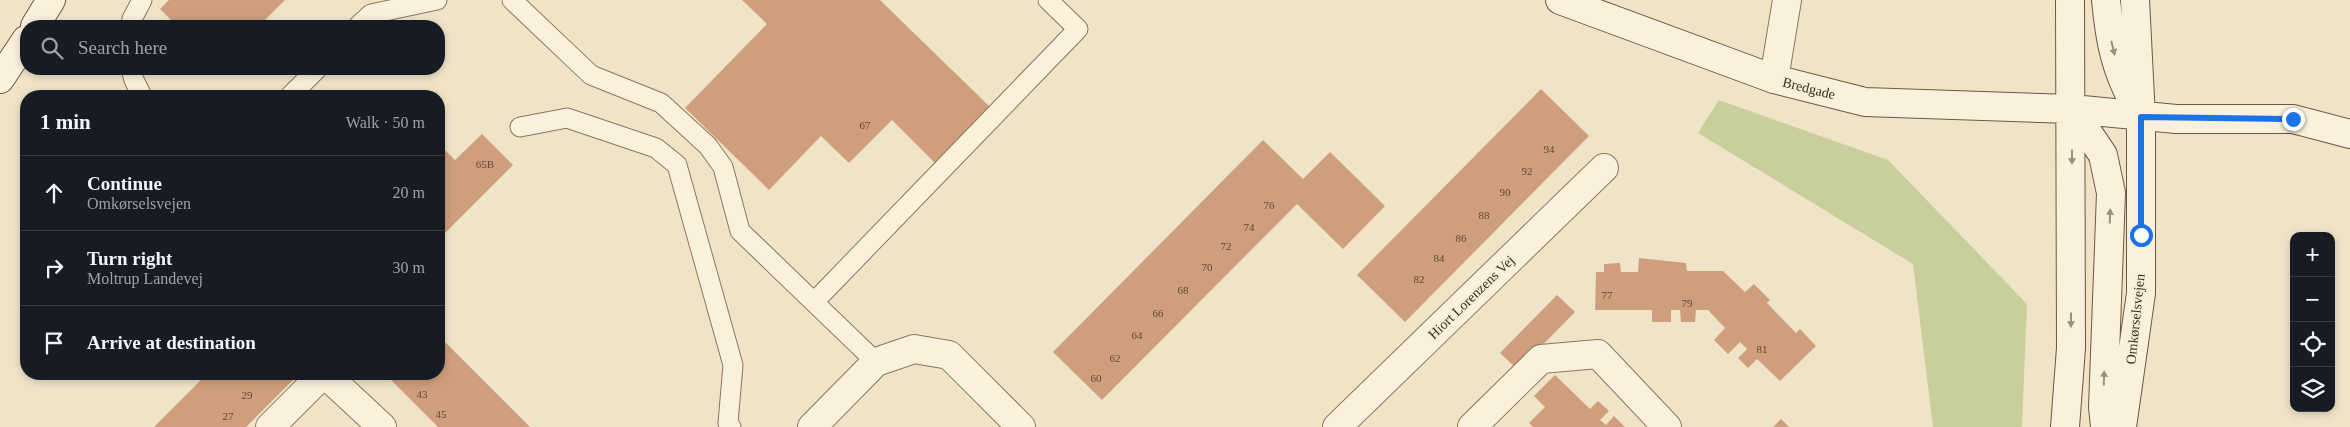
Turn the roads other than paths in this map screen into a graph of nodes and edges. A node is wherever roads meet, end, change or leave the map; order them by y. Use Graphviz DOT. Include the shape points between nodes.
graph roads {
  1 [pos="51,0"];
  2 [pos="142,0"];
  3 [pos="437,0"];
  4 [pos="512,0"];
  5 [pos="1048,0"];
  6 [pos="1560,0"];
  7 [pos="1787,0"];
  8 [pos="2070,0"];
  9 [pos="2106,0"];
  10 [pos="2135,0"];
  11 [pos="39,20"];
  12 [pos="132,20"];
  13 [pos="364,20"];
  14 [pos="20,49"];
  15 [pos="133,75"];
  16 [pos="311,75"];
  17 [pos="0,79"];
  18 [pos="1774,79"];
  19 [pos="139,90"];
  20 [pos="296,90"];
  21 [pos="2072,108"];
  22 [pos="2141,117"];
  23 [pos="520,127"];
  24 [pos="2350,134"];
  25 [pos="1604,168"];
  26 [pos="814,302"];
  27 [pos="876,362"];
  28 [pos="318,380"];
  29 [pos="331,380"];
  30 [pos="270,427"];
  31 [pos="382,427"];
  32 [pos="731,427"];
  33 [pos="812,427"];
  34 [pos="1021,427"];
  35 [pos="1337,427"];
  36 [pos="1472,427"];
  37 [pos="1667,427"];
  38 [pos="2065,427"];
  39 [pos="2105,427"];
  40 [pos="2122,427"];
  1 -- 11 [label="street"];
  2 -- 12 [label="lane"];
  3 -- 13 [label="lane" via="371,14"];
  4 -- 26 [label="lane" via="591,75 661,103 708,146 723,167 740,231"];
  5 -- 26 [label="lane" via="1078,29"];
  6 -- 18 [label="street, Bredgade"];
  7 -- 18 [label="street"];
  8 -- 21 [label="street"];
  9 -- 22 [label="street, one-way" via="2121,80"];
  10 -- 22 [label="street, Omkørselsvejen"];
  14 -- 17 [label="street"];
  15 -- 19 [label="lane"];
  16 -- 20 [label="lane"];
  18 -- 21 [label="street, Bredgade" via="1865,102"];
  21 -- 22 [label="street, Bredgade"];
  21 -- 38 [label="street, one-way" via="2071,348"];
  39 -- 21 [label="street, one-way" via="2103,407 2111,193 2103,155"];
  22 -- 24 [label="street, Bredgade" via="2293,119"];
  22 -- 40 [label="street, Omkørselsvejen" via="2141,293"];
  23 -- 32 [label="lane" via="567,118 656,148 677,165 732,365 728,423"];
  25 -- 35 [label="street, Hiort Lorenzens Vej"];
  26 -- 27 [label="lane"];
  27 -- 33 [label="street"];
  27 -- 34 [label="street" via="914,349 949,355"];
  28 -- 30 [label="street"];
  29 -- 31 [label="street"];
  36 -- 37 [label="street" via="1541,359 1598,354"];
}
